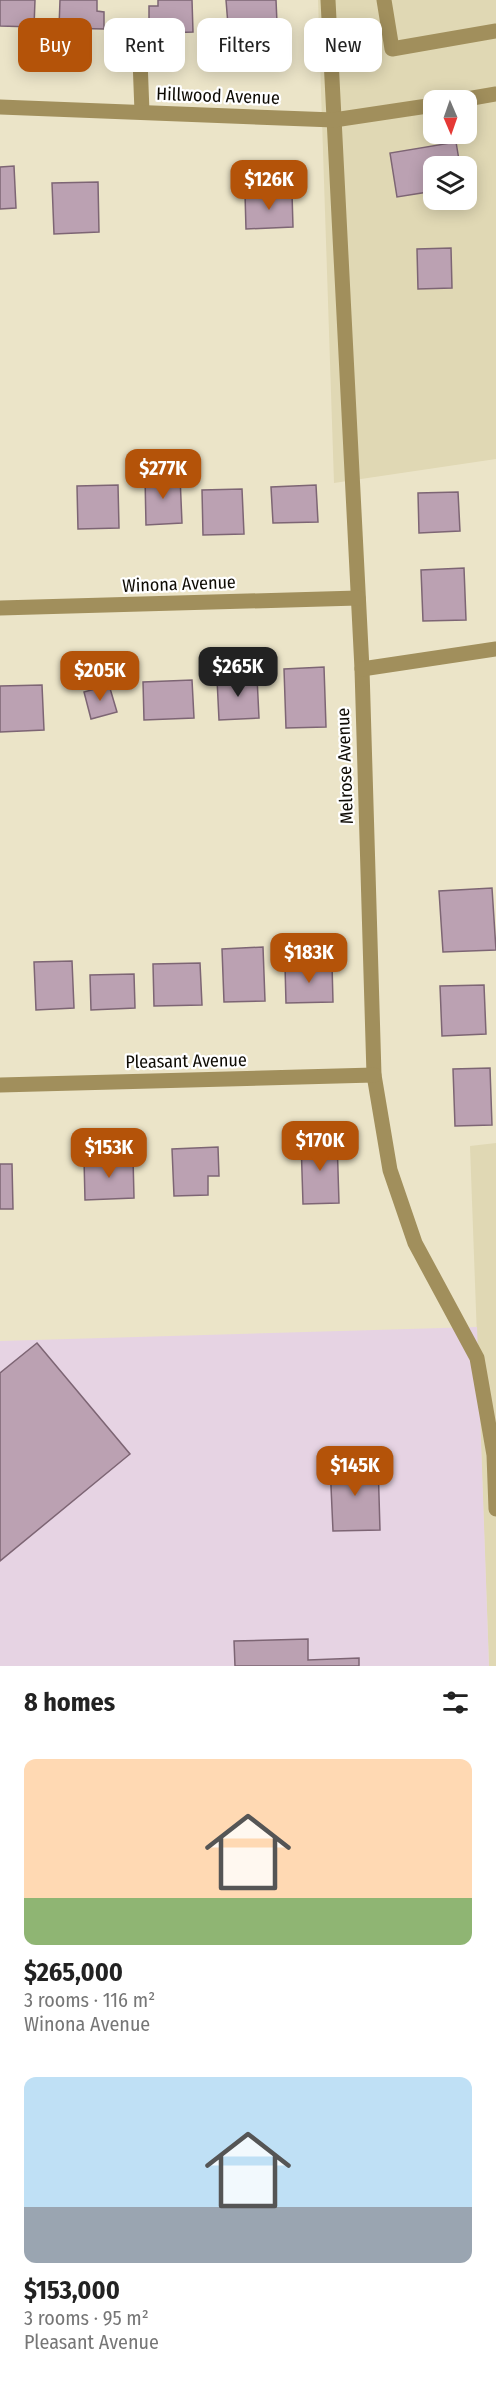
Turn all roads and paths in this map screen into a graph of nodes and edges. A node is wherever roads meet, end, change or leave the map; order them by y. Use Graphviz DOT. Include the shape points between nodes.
graph roads {
  1 [pos="328,0"];
  2 [pos="384,0"];
  3 [pos="496,31"];
  4 [pos="141,72"];
  5 [pos="496,94"];
  6 [pos="477,97"];
  7 [pos="0,107"];
  8 [pos="423,107"];
  9 [pos="142,112"];
  10 [pos="334,120"];
  11 [pos="358,598"];
  12 [pos="0,608"];
  13 [pos="496,649"];
  14 [pos="362,669"];
  15 [pos="374,1075"];
  16 [pos="0,1085"];
  17 [pos="496,1509"];
  1 -- 10 [label="street, Melrose Avenue"];
  2 -- 3 [label="street" via="392,49"];
  4 -- 9 [label="street"];
  5 -- 6 [label="street"];
  7 -- 9 [label="street, Hillwood Avenue"];
  8 -- 10 [label="street, Hillwood Avenue"];
  9 -- 10 [label="street, Hillwood Avenue"];
  10 -- 11 [label="street, Melrose Avenue"];
  11 -- 12 [label="street, Winona Avenue"];
  11 -- 14 [label="street, Melrose Avenue"];
  13 -- 14 [label="street"];
  14 -- 15 [label="street, Melrose Avenue"];
  15 -- 16 [label="street, Pleasant Avenue"];
  15 -- 17 [label="street, Melrose Avenue" via="390,1170 415,1243 477,1358 494,1455"];
}
